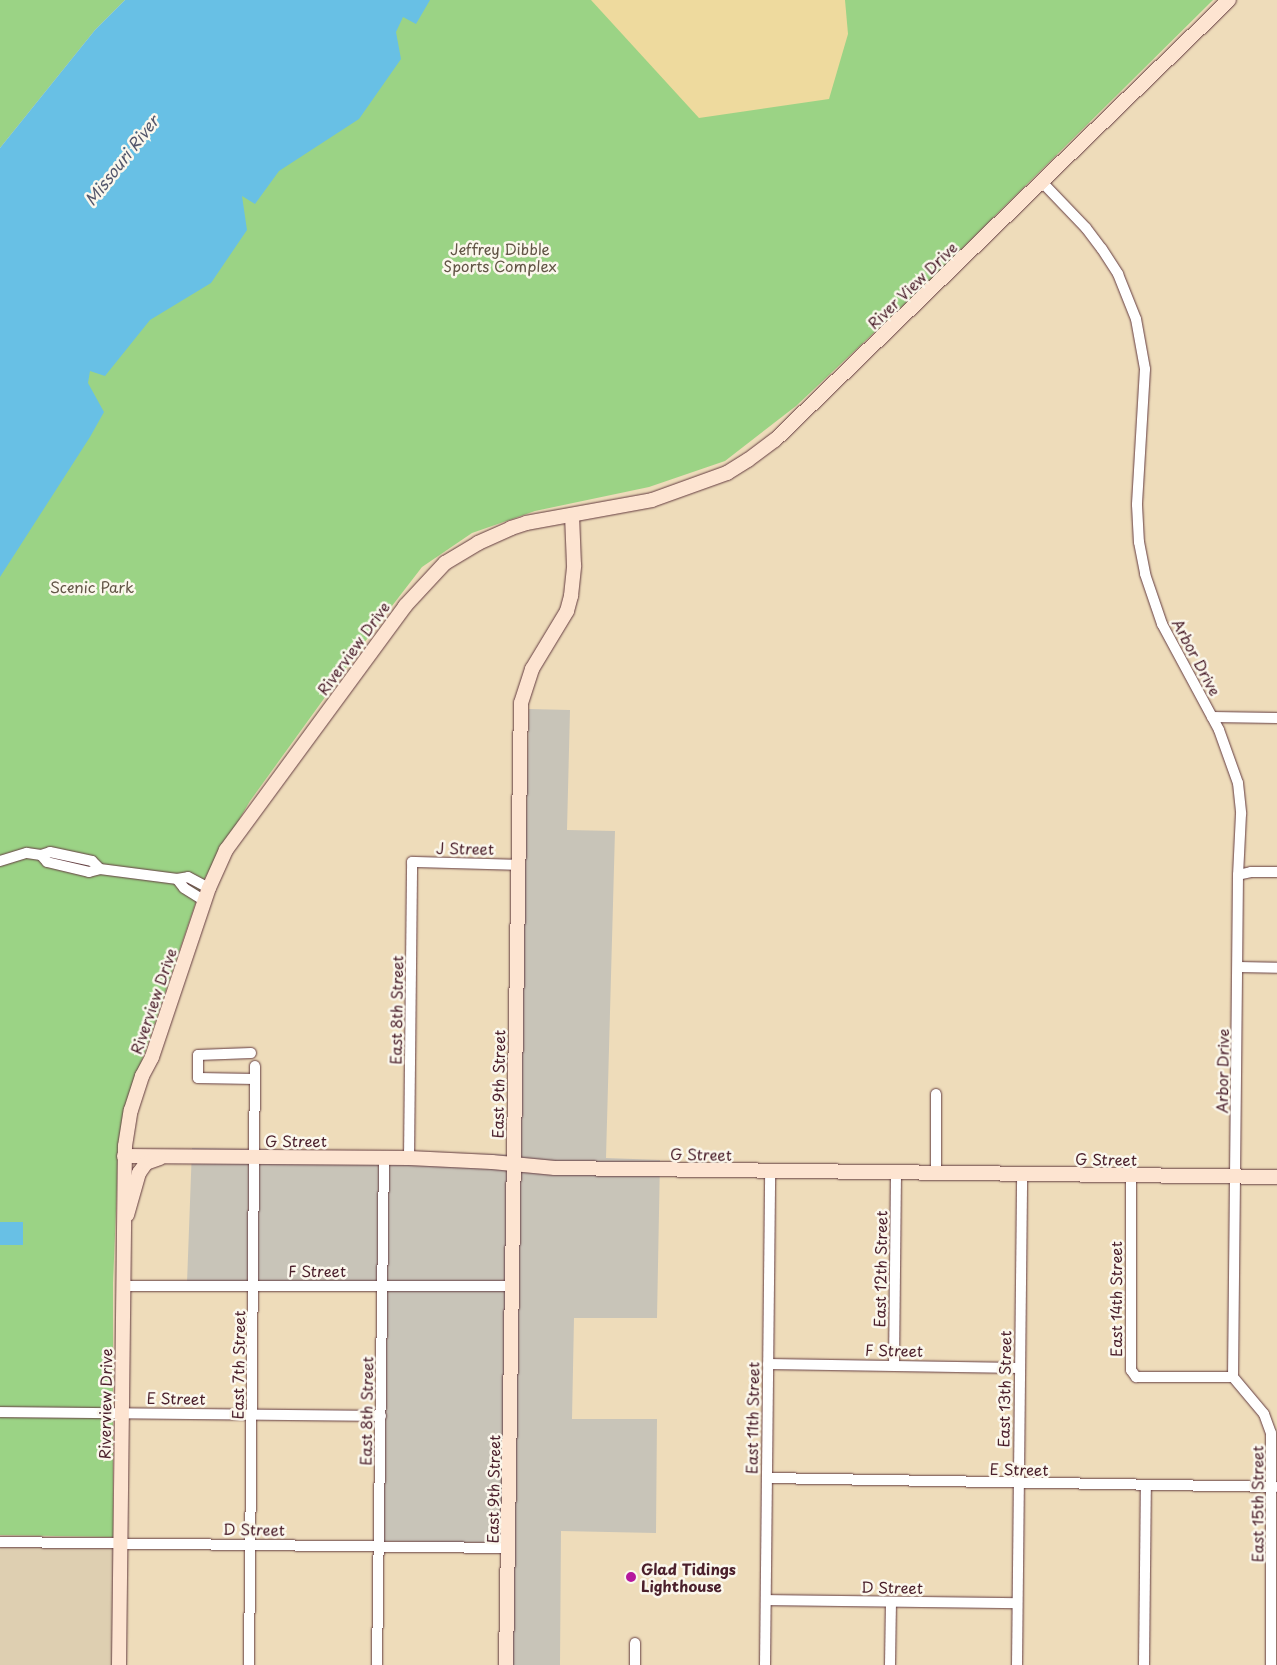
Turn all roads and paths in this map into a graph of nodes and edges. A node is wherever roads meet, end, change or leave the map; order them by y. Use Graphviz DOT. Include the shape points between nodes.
graph roads {
  1 [pos="1229,0"];
  2 [pos="1041,181"];
  3 [pos="572,516"];
  4 [pos="1212,717"];
  5 [pos="1277,718"];
  6 [pos="0,861"];
  7 [pos="412,862"];
  8 [pos="518,865"];
  9 [pos="1277,872"];
  10 [pos="1238,875"];
  11 [pos="207,895"];
  12 [pos="1238,967"];
  13 [pos="1277,968"];
  14 [pos="251,1053"];
  15 [pos="255,1066"];
  16 [pos="255,1079"];
  17 [pos="936,1094"];
  18 [pos="124,1156"];
  19 [pos="163,1157"];
  20 [pos="254,1157"];
  21 [pos="384,1158"];
  22 [pos="409,1158"];
  23 [pos="514,1165"];
  24 [pos="770,1171"];
  25 [pos="896,1172"];
  26 [pos="936,1173"];
  27 [pos="1022,1174"];
  28 [pos="1131,1176"];
  29 [pos="1236,1176"];
  30 [pos="1277,1177"];
  31 [pos="123,1225"];
  32 [pos="123,1286"];
  33 [pos="254,1286"];
  34 [pos="383,1286"];
  35 [pos="512,1286"];
  36 [pos="768,1364"];
  37 [pos="894,1365"];
  38 [pos="1020,1368"];
  39 [pos="1233,1377"];
  40 [pos="0,1412"];
  41 [pos="122,1412"];
  42 [pos="252,1416"];
  43 [pos="381,1416"];
  44 [pos="767,1478"];
  45 [pos="1018,1484"];
  46 [pos="1146,1486"];
  47 [pos="1274,1487"];
  48 [pos="0,1542"];
  49 [pos="120,1542"];
  50 [pos="251,1544"];
  51 [pos="380,1546"];
  52 [pos="508,1548"];
  53 [pos="766,1600"];
  54 [pos="891,1602"];
  55 [pos="1017,1603"];
  56 [pos="635,1643"];
  57 [pos="119,1665"];
  58 [pos="249,1665"];
  59 [pos="377,1665"];
  60 [pos="506,1665"];
  61 [pos="635,1665"];
  62 [pos="765,1665"];
  63 [pos="890,1665"];
  64 [pos="1017,1665"];
  65 [pos="1144,1665"];
  66 [pos="1271,1665"];
  1 -- 2 [label="main road, River View Drive"];
  2 -- 3 [label="main road, River View Drive" via="774,440 748,460 727,473 671,494"];
  2 -- 4 [label="street, Arbor Drive" via="1102,249 1118,274 1136,318 1145,369 1137,488 1139,542 1145,574 1162,624"];
  3 -- 8 [label="main road, East 9th Street" via="574,565 570,604 532,669 521,704"];
  3 -- 11 [label="main road, Riverview Drive" via="511,528 445,563 431,576 405,606 250,815 226,850"];
  4 -- 5 [label="street"];
  4 -- 10 [label="street, Arbor Drive" via="1226,744 1238,783 1241,814"];
  6 -- 11 [label="street" via="27,853 41,855 50,852 92,861 100,869 177,879 184,888"];
  7 -- 8 [label="street, J Street"];
  7 -- 22 [label="street, East 8th Street"];
  8 -- 23 [label="main road, East 9th Street"];
  9 -- 10 [label="street"];
  10 -- 12 [label="street, Arbor Drive"];
  11 -- 18 [label="main road, Riverview Drive" via="152,1058 130,1110"];
  12 -- 13 [label="street"];
  12 -- 29 [label="street, Arbor Drive"];
  14 -- 16 [label="street" via="198,1055 198,1078"];
  15 -- 16 [label="street, East 7th Street"];
  16 -- 20 [label="street, East 7th Street"];
  17 -- 26 [label="street"];
  18 -- 19 [label="main road, G Street"];
  18 -- 31 [label="main road, Riverview Drive"];
  19 -- 20 [label="main road, G Street"];
  19 -- 31 [label="main road" via="146,1163 138,1173"];
  20 -- 21 [label="main road, G Street"];
  20 -- 33 [label="street, East 7th Street"];
  21 -- 22 [label="main road, G Street"];
  21 -- 34 [label="street, East 8th Street"];
  22 -- 23 [label="main road, G Street"];
  23 -- 24 [label="main road, G Street"];
  23 -- 35 [label="main road, East 9th Street"];
  24 -- 25 [label="main road, G Street"];
  24 -- 36 [label="street, East 11th Street"];
  25 -- 26 [label="main road, G Street"];
  25 -- 37 [label="street, East 12th Street"];
  26 -- 27 [label="main road, G Street"];
  27 -- 28 [label="main road, G Street"];
  27 -- 38 [label="street, East 13th Street"];
  28 -- 29 [label="main road, G Street"];
  28 -- 39 [label="street, East 14th Street" via="1132,1370 1136,1377"];
  29 -- 30 [label="main road, G Street"];
  29 -- 39 [label="street"];
  31 -- 32 [label="main road, Riverview Drive"];
  32 -- 33 [label="street, F Street"];
  32 -- 41 [label="main road, Riverview Drive"];
  33 -- 34 [label="street, F Street"];
  33 -- 42 [label="street, East 7th Street"];
  34 -- 35 [label="street, F Street"];
  34 -- 43 [label="street, East 8th Street"];
  35 -- 52 [label="main road, East 9th Street"];
  36 -- 37 [label="street, F Street"];
  36 -- 44 [label="street, East 11th Street"];
  37 -- 38 [label="street, F Street"];
  38 -- 45 [label="street, East 13th Street"];
  39 -- 47 [label="street, East 15th Street" via="1264,1414 1272,1433"];
  40 -- 41 [label="street, E Street"];
  41 -- 42 [label="street, E Street"];
  41 -- 49 [label="main road, Riverview Drive"];
  42 -- 43 [label="street, E Street"];
  42 -- 50 [label="street, East 7th Street"];
  43 -- 51 [label="street, East 8th Street"];
  44 -- 45 [label="street, E Street"];
  44 -- 53 [label="street, East 11th Street"];
  45 -- 46 [label="street, E Street"];
  45 -- 55 [label="street, East 13th Street"];
  46 -- 47 [label="street, E Street"];
  46 -- 65 [label="street"];
  47 -- 66 [label="street, East 15th Street"];
  48 -- 49 [label="street, D Street"];
  49 -- 50 [label="street, D Street"];
  49 -- 57 [label="main road, Riverview Drive"];
  50 -- 51 [label="street, D Street"];
  50 -- 58 [label="street, East 7th Street"];
  51 -- 52 [label="street, D Street"];
  51 -- 59 [label="street, East 8th Street"];
  52 -- 60 [label="main road, East 9th Street"];
  53 -- 54 [label="street, D Street"];
  53 -- 62 [label="street, East 11th Street"];
  54 -- 55 [label="street, D Street"];
  54 -- 63 [label="street"];
  55 -- 64 [label="street, East 13th Street"];
  56 -- 61 [label="street"];
}
